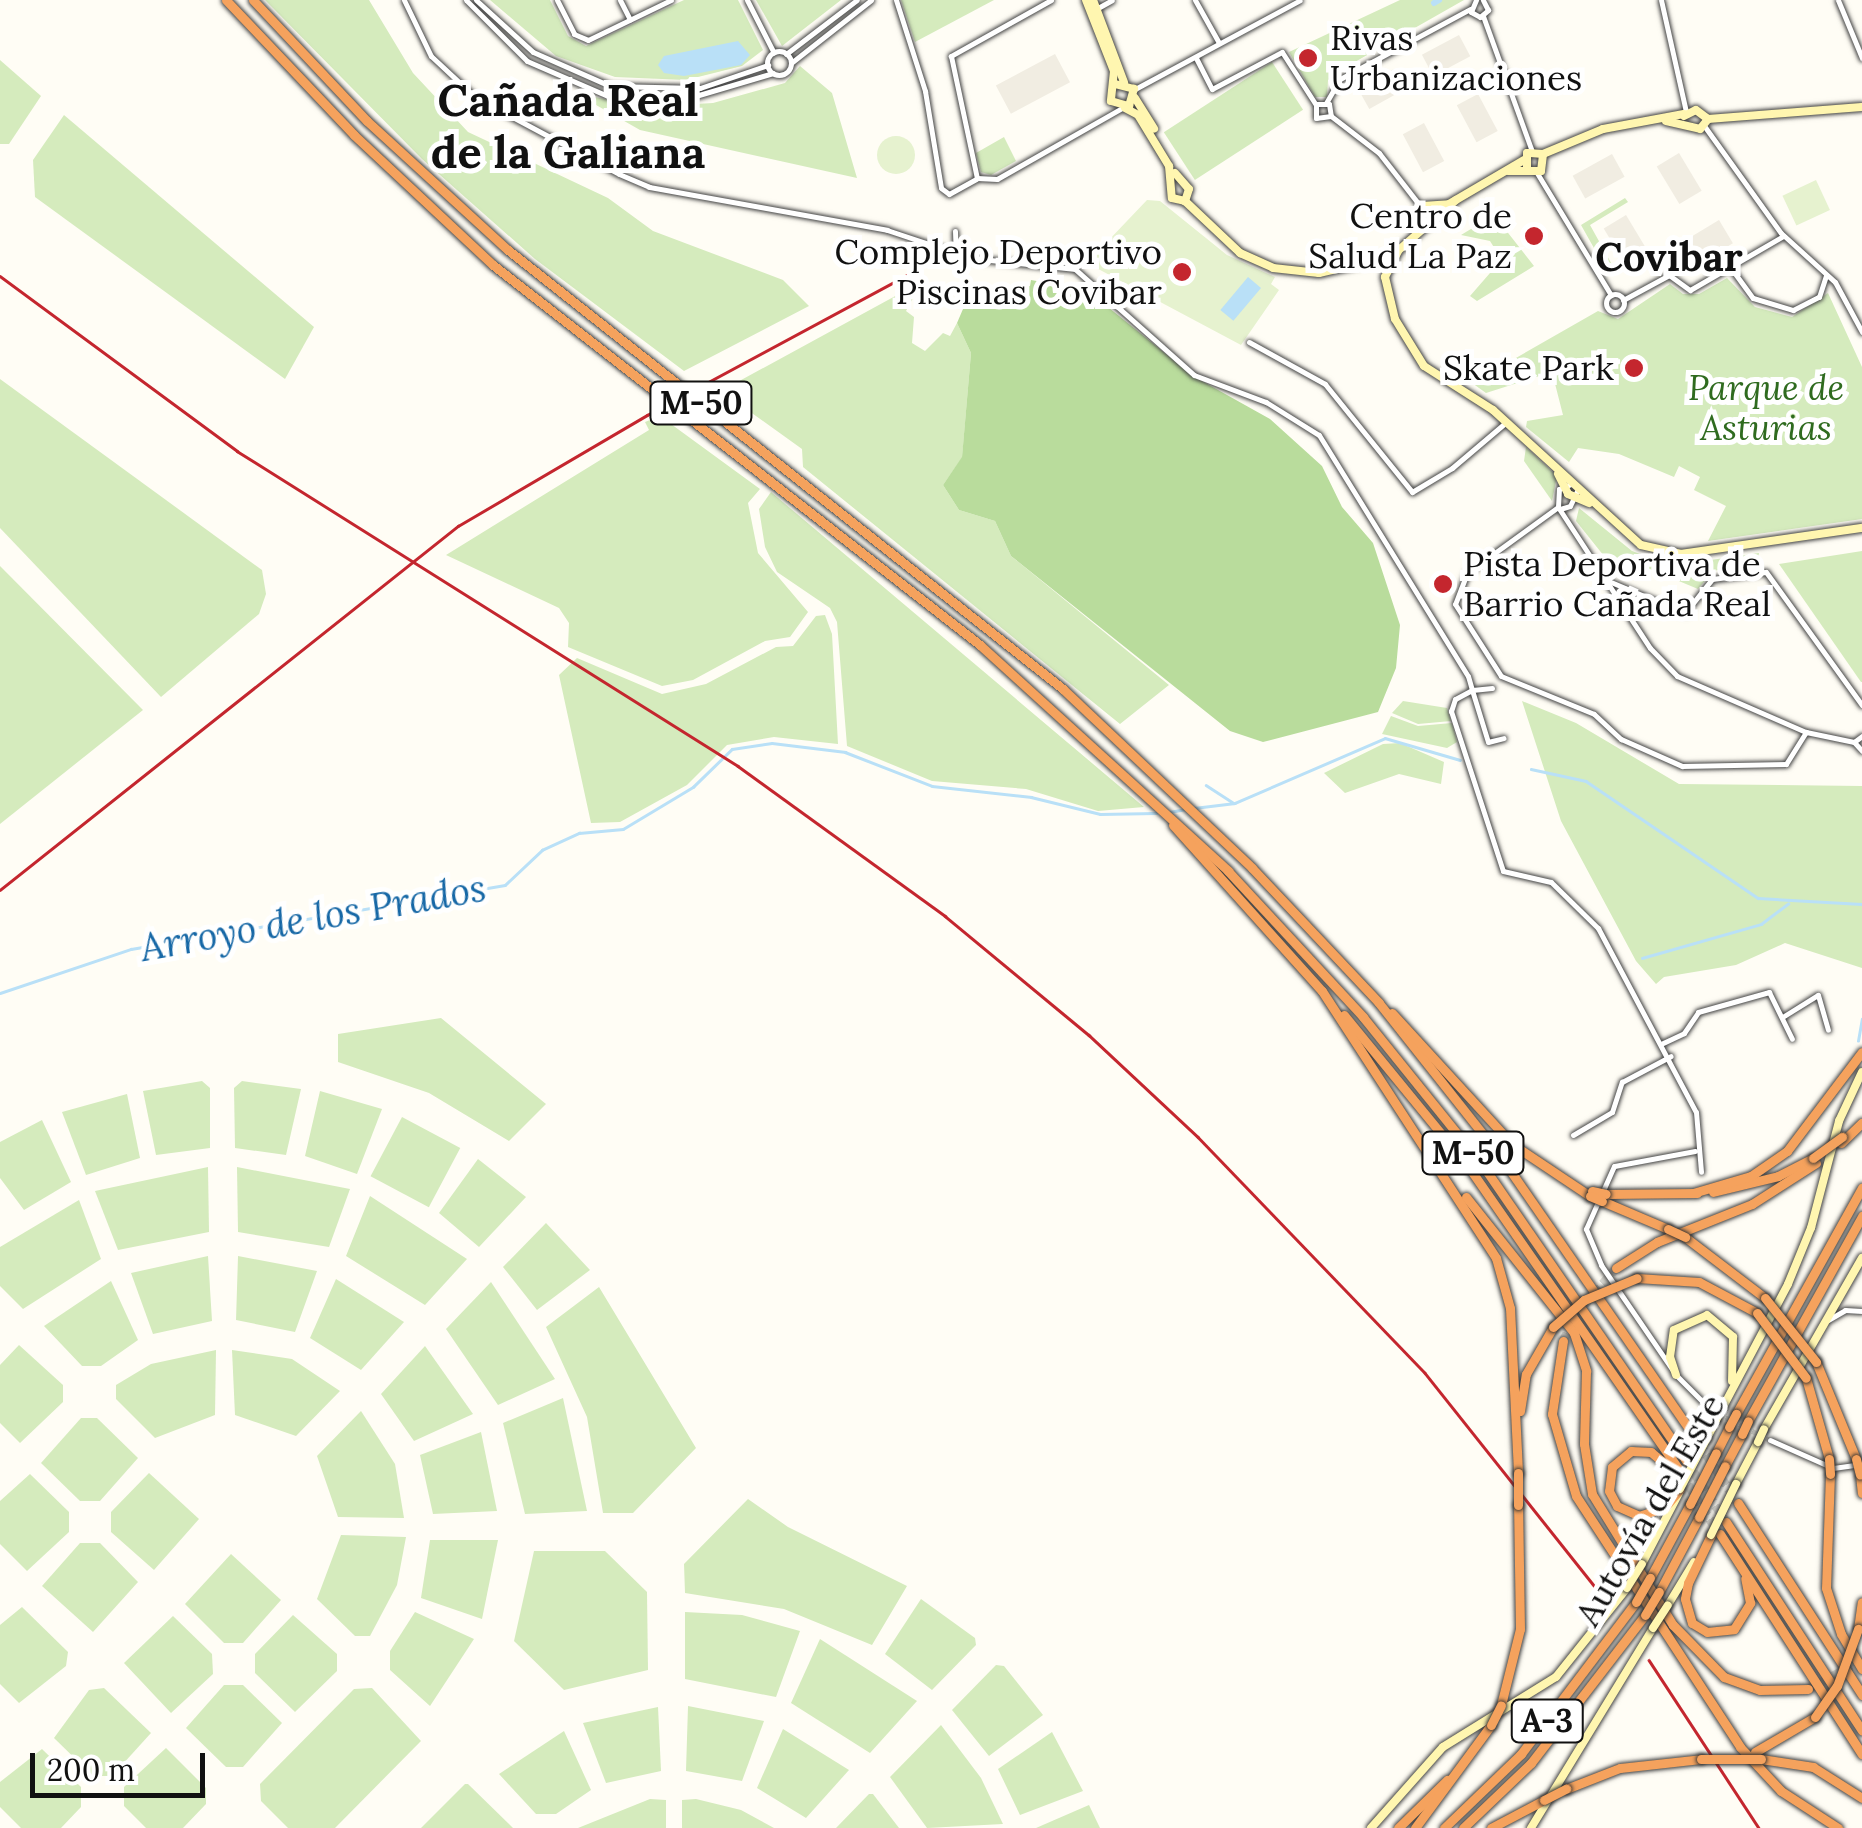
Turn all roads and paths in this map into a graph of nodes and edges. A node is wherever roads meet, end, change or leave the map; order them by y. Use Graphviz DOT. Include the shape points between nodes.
graph roads {
  1 [pos="226,0"];
  2 [pos="252,0"];
  3 [pos="404,0"];
  4 [pos="466,0"];
  5 [pos="476,0"];
  6 [pos="557,0"];
  7 [pos="620,0"];
  8 [pos="671,0"];
  9 [pos="747,0"];
  10 [pos="857,0"];
  11 [pos="871,0"];
  12 [pos="896,0"];
  13 [pos="1051,0"];
  14 [pos="1112,0"];
  15 [pos="1195,0"];
  16 [pos="1661,0"];
  17 [pos="1838,0"];
  18 [pos="1296,1"];
  19 [pos="1484,1"];
  20 [pos="1092,3"];
  21 [pos="1470,9"];
  22 [pos="1483,16"];
  23 [pos="630,20"];
  24 [pos="1219,43"];
  25 [pos="774,52"];
  26 [pos="786,54"];
  27 [pos="1195,57"];
  28 [pos="1862,58"];
  29 [pos="790,63"];
  30 [pos="768,65"];
  31 [pos="773,73"];
  32 [pos="1120,83"];
  33 [pos="1134,94"];
  34 [pos="1111,101"];
  35 [pos="1326,102"];
  36 [pos="1316,104"];
  37 [pos="1862,107"];
  38 [pos="1124,108"];
  39 [pos="1687,115"];
  40 [pos="1331,116"];
  41 [pos="1106,119"];
  42 [pos="1707,123"];
  43 [pos="1528,155"];
  44 [pos="1543,164"];
  45 [pos="1527,170"];
  46 [pos="1504,172"];
  47 [pos="977,178"];
  48 [pos="1178,185"];
  49 [pos="1186,201"];
  50 [pos="1426,214"];
  51 [pos="955,231"];
  52 [pos="1783,236"];
  53 [pos="1398,252"];
  54 [pos="956,254"];
  55 [pos="1381,260"];
  56 [pos="1358,267"];
  57 [pos="1393,267"];
  58 [pos="1731,268"];
  59 [pos="1827,273"];
  60 [pos="1380,275"];
  61 [pos="1611,295"];
  62 [pos="1623,300"];
  63 [pos="1862,332"];
  64 [pos="1249,342"];
  65 [pos="1505,422"];
  66 [pos="1555,468"];
  67 [pos="1562,486"];
  68 [pos="1574,494"];
  69 [pos="1559,508"];
  70 [pos="1571,526"];
  71 [pos="1862,528"];
  72 [pos="1606,580"];
  73 [pos="1492,688"];
  74 [pos="1472,690"];
  75 [pos="1862,705"];
  76 [pos="1806,732"];
  77 [pos="1862,736"];
  78 [pos="1504,738"];
  79 [pos="1854,742"];
  80 [pos="1862,750"];
  81 [pos="1222,872"];
  82 [pos="1322,990"];
  83 [pos="1379,1003"];
  84 [pos="1784,1016"];
  85 [pos="1828,1030"];
  86 [pos="1792,1039"];
  87 [pos="1663,1043"];
  88 [pos="1862,1052"];
  89 [pos="1671,1056"];
  90 [pos="1862,1072"];
  91 [pos="1862,1122"];
  92 [pos="1573,1135"];
  93 [pos="1695,1151"];
  94 [pos="1436,1160"];
  95 [pos="1815,1160"];
  96 [pos="1701,1172"];
  97 [pos="1862,1188"];
  98 [pos="1693,1193"];
  99 [pos="1604,1198"];
  100 [pos="1862,1216"];
  101 [pos="1862,1258"];
  102 [pos="1616,1268"];
  103 [pos="1862,1311"];
  104 [pos="1813,1337"];
  105 [pos="1563,1341"];
  106 [pos="1676,1375"];
  107 [pos="1723,1407"];
  108 [pos="1712,1410"];
  109 [pos="1701,1438"];
  110 [pos="1770,1440"];
  111 [pos="1518,1450"];
  112 [pos="1686,1460"];
  113 [pos="1859,1466"];
  114 [pos="1680,1489"];
  115 [pos="1862,1493"];
  116 [pos="1738,1504"];
  117 [pos="1726,1522"];
  118 [pos="1715,1534"];
  119 [pos="1727,1545"];
  120 [pos="1862,1602"];
  121 [pos="1862,1669"];
  122 [pos="1808,1688"];
  123 [pos="1862,1694"];
  124 [pos="1862,1730"];
  125 [pos="1862,1754"];
  126 [pos="1758,1755"];
  127 [pos="1464,1764"];
  128 [pos="1862,1798"];
  129 [pos="1371,1828"];
  130 [pos="1398,1828"];
  131 [pos="1415,1828"];
  132 [pos="1444,1828"];
  133 [pos="1463,1828"];
  134 [pos="1491,1828"];
  135 [pos="1531,1828"];
  136 [pos="1838,1828"];
  1 -- 81 [label="highway, M-50" via="354,134 494,265 980,645 1143,788"];
  2 -- 83 [label="highway, M-50" via="368,122 508,250 935,584 1168,785"];
  3 -- 54 [label="street" via="430,56 475,98 619,174 649,187 888,230"];
  4 -- 31 [label="street" via="527,61 608,96 701,97"];
  5 -- 30 [label="street" via="532,52 610,86 700,88"];
  6 -- 23 [label="street" via="579,38 594,39"];
  7 -- 23 [label="street"];
  8 -- 23 [label="street"];
  9 -- 25 [label="street"];
  10 -- 26 [label="street"];
  11 -- 29 [label="street"];
  12 -- 47 [label="street" via="925,91 942,188 949,194"];
  13 -- 47 [label="street" via="951,56"];
  14 -- 20 [label="street"];
  15 -- 24 [label="street"];
  16 -- 39 [label="street"];
  17 -- 28 [label="street"];
  18 -- 24 [label="street"];
  19 -- 21 [label="street"];
  19 -- 22 [label="street"];
  20 -- 32 [label="street"];
  21 -- 22 [label="street"];
  21 -- 35 [label="street" via="1340,78"];
  22 -- 43 [label="street"];
  24 -- 27 [label="street"];
  25 -- 26 [label="street"];
  25 -- 30 [label="street"];
  26 -- 29 [label="street"];
  27 -- 33 [label="street"];
  27 -- 36 [label="street" via="1212,89 1282,52"];
  29 -- 31 [label="street" via="786,72"];
  30 -- 31 [label="street"];
  32 -- 33 [label="street"];
  32 -- 34 [label="street"];
  33 -- 38 [label="street"];
  33 -- 48 [label="street"];
  34 -- 38 [label="street"];
  34 -- 41 [label="street"];
  35 -- 36 [label="street"];
  35 -- 40 [label="street"];
  36 -- 40 [label="street" via="1316,118"];
  37 -- 42 [label="street"];
  38 -- 41 [label="street"];
  38 -- 48 [label="street" via="1150,130"];
  39 -- 42 [label="street"];
  39 -- 42 [label="street"];
  39 -- 44 [label="street" via="1604,129 1557,147"];
  40 -- 50 [label="street" via="1379,153"];
  41 -- 47 [label="street" via="997,179"];
  42 -- 52 [label="street"];
  43 -- 44 [label="street"];
  43 -- 45 [label="street"];
  43 -- 46 [label="street"];
  44 -- 45 [label="street"];
  44 -- 61 [label="street"];
  45 -- 46 [label="street"];
  46 -- 50 [label="street"];
  48 -- 49 [label="street" via="1190,194"];
  48 -- 49 [label="street" via="1174,201"];
  49 -- 56 [label="street" via="1227,243 1257,262 1308,273"];
  50 -- 53 [label="street"];
  51 -- 54 [label="street"];
  52 -- 58 [label="street"];
  52 -- 59 [label="street"];
  53 -- 55 [label="street"];
  53 -- 57 [label="street"];
  54 -- 74 [label="street" via="1059,264 1092,278 1194,375 1266,402 1319,434"];
  55 -- 56 [label="street"];
  55 -- 57 [label="street"];
  55 -- 60 [label="street"];
  56 -- 60 [label="street"];
  57 -- 60 [label="street"];
  58 -- 59 [label="street" via="1753,298 1793,310 1818,297"];
  58 -- 62 [label="street" via="1690,290 1669,275"];
  59 -- 63 [label="street"];
  60 -- 65 [label="street" via="1424,366"];
  61 -- 62 [label="street"];
  61 -- 62 [label="street" via="1606,304 1612,311"];
  64 -- 65 [label="street" via="1326,384 1412,492"];
  65 -- 66 [label="street"];
  66 -- 67 [label="street"];
  66 -- 68 [label="street"];
  67 -- 68 [label="street"];
  67 -- 68 [label="street"];
  67 -- 69 [label="street"];
  68 -- 69 [label="street"];
  68 -- 70 [label="street"];
  68 -- 71 [label="street" via="1632,540 1664,552"];
  69 -- 70 [label="street"];
  69 -- 76 [label="street" via="1468,573 1454,604 1501,676 1594,714 1621,739 1682,766 1786,764"];
  70 -- 72 [label="street"];
  72 -- 75 [label="street" via="1685,612 1694,609 1708,580 1766,572"];
  72 -- 76 [label="street" via="1650,648 1677,676"];
  73 -- 74 [label="street"];
  74 -- 78 [label="street" via="1488,742"];
  74 -- 87 [label="street" via="1454,699 1450,711 1503,872 1551,882 1578,906 1598,928"];
  76 -- 79 [label="street"];
  77 -- 79 [label="street"];
  79 -- 80 [label="street"];
  81 -- 82 [label="highway"];
  81 -- 112 [label="highway, M-50" via="1363,1017 1481,1163"];
  82 -- 94 [label="highway"];
  82 -- 114 [label="highway" via="1470,1169 1680,1474 1658,1456 1631,1451 1612,1467 1609,1492 1618,1506 1638,1516 1664,1507"];
  83 -- 99 [label="highway, bridge" via="1438,1058 1512,1144 1567,1183"];
  83 -- 109 [label="highway, M-50" via="1592,1282"];
  84 -- 85 [label="street" via="1818,994"];
  84 -- 86 [label="street"];
  84 -- 87 [label="street" via="1769,992 1698,1012 1684,1032"];
  87 -- 89 [label="street"];
  88 -- 98 [label="highway" via="1786,1151 1751,1176"];
  89 -- 92 [label="street" via="1622,1082 1612,1112"];
  89 -- 93 [label="street" via="1696,1112"];
  90 -- 107 [label="street" via="1839,1121 1811,1228 1788,1284"];
  91 -- 95 [label="highway, bridge"];
  93 -- 96 [label="street"];
  93 -- 106 [label="street" via="1614,1166 1586,1229 1601,1266"];
  94 -- 111 [label="highway" via="1506,1284"];
  94 -- 122 [label="highway" via="1574,1333 1586,1372 1584,1444 1592,1494 1674,1625 1706,1665 1741,1685 1784,1692"];
  95 -- 98 [label="highway" via="1736,1190"];
  95 -- 102 [label="highway" via="1756,1202 1656,1242"];
  97 -- 132 [label="highway, Autovía del Este / A-3, bridge" via="1636,1602 1521,1754"];
  98 -- 99 [label="highway"];
  99 -- 113 [label="highway, bridge" via="1685,1237 1765,1298 1816,1362"];
  100 -- 133 [label="highway, Autovía del Este / A-3, bridge" via="1645,1615 1531,1763"];
  101 -- 104 [label="street"];
  103 -- 104 [label="street" via="1838,1313"];
  104 -- 118 [label="street, bridge"];
  105 -- 136 [label="highway" via="1552,1414 1576,1496 1740,1748 1781,1791"];
  106 -- 107 [label="street" via="1670,1357 1674,1330 1694,1316 1721,1322 1738,1357"];
  106 -- 108 [label="street"];
  107 -- 109 [label="street, bridge"];
  109 -- 114 [label="street, bridge"];
  110 -- 113 [label="street" via="1833,1468"];
  111 -- 121 [label="highway, bridge" via="1526,1374 1553,1327 1584,1300 1637,1278 1699,1282 1758,1313 1806,1378 1829,1459 1826,1588 1840,1634"];
  111 -- 127 [label="highway, bridge" via="1520,1629 1501,1705"];
  113 -- 115 [label="highway"];
  114 -- 129 [label="street, bridge" via="1627,1588 1556,1677 1444,1747"];
  116 -- 123 [label="highway"];
  117 -- 124 [label="highway"];
  118 -- 119 [label="highway"];
  118 -- 119 [label="highway" via="1684,1599 1692,1623 1707,1632 1734,1629 1750,1603"];
  118 -- 135 [label="street, bridge"];
  119 -- 125 [label="highway"];
  120 -- 126 [label="highway, bridge" via="1837,1686 1815,1716"];
  126 -- 128 [label="highway" via="1814,1766"];
  126 -- 134 [label="highway, bridge" via="1620,1768"];
  127 -- 130 [label="highway"];
  127 -- 131 [label="highway"];
}
